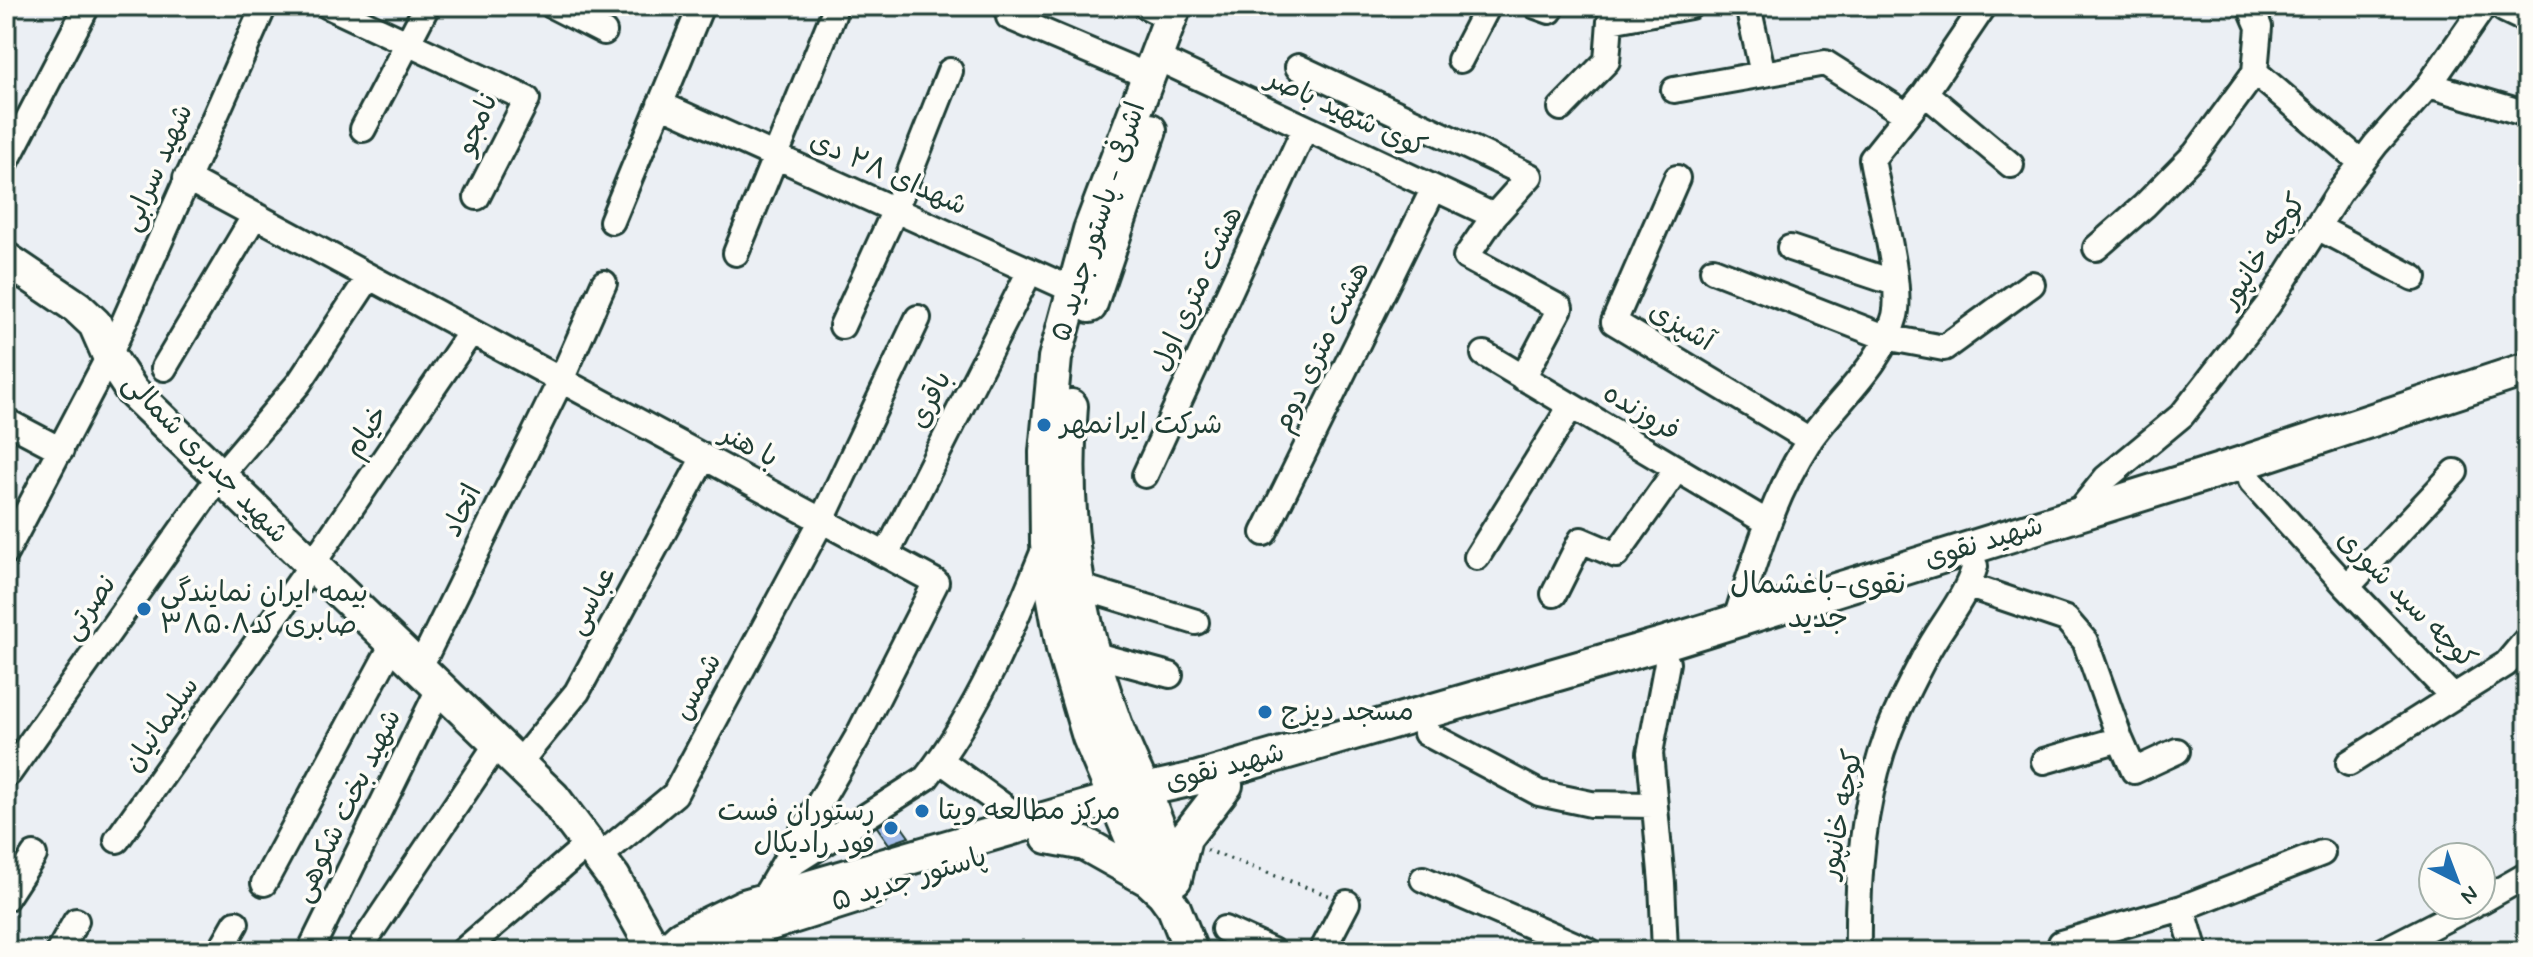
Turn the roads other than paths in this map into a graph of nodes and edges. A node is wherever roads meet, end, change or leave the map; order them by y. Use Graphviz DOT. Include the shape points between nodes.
graph roads {
  1 [pos="87,6"];
  2 [pos="264,6"];
  3 [pos="328,6"];
  4 [pos="427,6"];
  5 [pos="553,6"];
  6 [pos="701,6"];
  7 [pos="1488,6"];
  8 [pos="1536,6"];
  9 [pos="1553,6"];
  10 [pos="1690,6"];
  11 [pos="1748,6"];
  12 [pos="1984,6"];
  13 [pos="2250,6"];
  14 [pos="2484,6"];
  15 [pos="2506,6"];
  16 [pos="1172,9"];
  17 [pos="833,15"];
  18 [pos="2527,16"];
  19 [pos="1009,17"];
  20 [pos="604,32"];
  21 [pos="408,44"];
  22 [pos="1460,60"];
  23 [pos="1159,66"];
  24 [pos="1298,67"];
  25 [pos="950,71"];
  26 [pos="2255,72"];
  27 [pos="1763,74"];
  28 [pos="2429,85"];
  29 [pos="1674,90"];
  30 [pos="1925,93"];
  31 [pos="660,104"];
  32 [pos="1561,108"];
  33 [pos="2527,114"];
  34 [pos="1907,115"];
  35 [pos="1305,128"];
  36 [pos="363,129"];
  37 [pos="776,156"];
  38 [pos="6,162"];
  39 [pos="2362,163"];
  40 [pos="2011,165"];
  41 [pos="186,178"];
  42 [pos="1677,178"];
  43 [pos="1434,188"];
  44 [pos="477,197"];
  45 [pos="895,210"];
  46 [pos="255,215"];
  47 [pos="1494,216"];
  48 [pos="612,221"];
  49 [pos="2317,227"];
  50 [pos="1790,248"];
  51 [pos="2096,248"];
  52 [pos="736,253"];
  53 [pos="6,259"];
  54 [pos="1713,270"];
  55 [pos="1030,271"];
  56 [pos="369,277"];
  57 [pos="2414,278"];
  58 [pos="604,283"];
  59 [pos="1895,283"];
  60 [pos="2032,284"];
  61 [pos="1083,294"];
  62 [pos="918,318"];
  63 [pos="842,326"];
  64 [pos="471,332"];
  65 [pos="1885,337"];
  66 [pos="1484,354"];
  67 [pos="109,356"];
  68 [pos="164,368"];
  69 [pos="2527,369"];
  70 [pos="1523,378"];
  71 [pos="561,380"];
  72 [pos="2527,390"];
  73 [pos="1571,406"];
  74 [pos="6,421"];
  75 [pos="1810,440"];
  76 [pos="61,450"];
  77 [pos="704,457"];
  78 [pos="1677,469"];
  79 [pos="2455,472"];
  80 [pos="1145,475"];
  81 [pos="219,477"];
  82 [pos="2251,481"];
  83 [pos="2077,514"];
  84 [pos="822,520"];
  85 [pos="1768,523"];
  86 [pos="1264,533"];
  87 [pos="1047,543"];
  88 [pos="6,552"];
  89 [pos="886,555"];
  90 [pos="1477,557"];
  91 [pos="311,566"];
  92 [pos="1972,576"];
  93 [pos="1078,586"];
  94 [pos="2347,587"];
  95 [pos="1554,594"];
  96 [pos="1196,622"];
  97 [pos="1735,622"];
  98 [pos="2527,639"];
  99 [pos="393,644"];
  100 [pos="1092,654"];
  101 [pos="1667,663"];
  102 [pos="1170,675"];
  103 [pos="429,679"];
  104 [pos="2453,697"];
  105 [pos="1114,721"];
  106 [pos="1426,733"];
  107 [pos="2120,739"];
  108 [pos="2177,751"];
  109 [pos="508,754"];
  110 [pos="940,760"];
  111 [pos="2044,761"];
  112 [pos="2349,763"];
  113 [pos="9,773"];
  114 [pos="1212,782"];
  115 [pos="1133,803"];
  116 [pos="1653,805"];
  117 [pos="1041,830"];
  118 [pos="117,840"];
  119 [pos="593,851"];
  120 [pos="2322,853"];
  121 [pos="34,855"];
  122 [pos="2527,875"];
  123 [pos="1162,877"];
  124 [pos="1423,879"];
  125 [pos="264,883"];
  126 [pos="2497,892"];
  127 [pos="6,898"];
  128 [pos="762,902"];
  129 [pos="1347,903"];
  130 [pos="2182,908"];
  131 [pos="76,921"];
  132 [pos="2442,921"];
  133 [pos="236,923"];
  134 [pos="1224,929"];
  135 [pos="2061,943"];
  136 [pos="362,945"];
  137 [pos="59,951"];
  138 [pos="220,951"];
  139 [pos="310,951"];
  140 [pos="463,951"];
  141 [pos="655,951"];
  142 [pos="666,951"];
  143 [pos="696,951"];
  144 [pos="1191,951"];
  145 [pos="1272,951"];
  146 [pos="1322,951"];
  147 [pos="1589,951"];
  148 [pos="1665,951"];
  149 [pos="1858,951"];
  150 [pos="2195,951"];
  151 [pos="2383,951"];
  1 -- 38 [label="street"];
  2 -- 41 [label="street, شهید سرابی"];
  3 -- 21 [label="street, نامجو"];
  4 -- 21 [label="street"];
  5 -- 20 [label="street"];
  6 -- 31 [label="street"];
  7 -- 22 [label="street"];
  8 -- 9 [label="street" via="1550,11"];
  10 -- 32 [label="street" via="1610,21 1607,61"];
  11 -- 27 [label="street"];
  12 -- 30 [label="street"];
  13 -- 26 [label="street" via="2259,27"];
  14 -- 28 [label="street, کوچه خانپور"];
  15 -- 18 [label="main road"];
  16 -- 23 [label="main road, اشرفی - پاستور جدید ۵"];
  17 -- 37 [label="street"];
  19 -- 23 [label="street, کوی شهید باصر"];
  21 -- 36 [label="street"];
  21 -- 44 [label="street, نامجو" via="527,99"];
  23 -- 35 [label="street, کوی شهید باصر"];
  23 -- 61 [label="main road, اشرفی - پاستور جدید ۵" via="1090,230"];
  24 -- 47 [label="street" via="1530,176"];
  25 -- 45 [label="street"];
  26 -- 39 [label="street"];
  26 -- 51 [label="street" via="2195,154"];
  27 -- 29 [label="street"];
  27 -- 34 [label="street" via="1825,63"];
  28 -- 33 [label="street"];
  28 -- 39 [label="street, کوچه خانپور"];
  30 -- 34 [label="street"];
  30 -- 40 [label="street"];
  31 -- 37 [label="street, شهدای ۲۸ دی"];
  31 -- 48 [label="street"];
  34 -- 59 [label="street" via="1872,159"];
  35 -- 43 [label="street, کوی شهید باصر"];
  35 -- 80 [label="street, هشت متری اول"];
  37 -- 45 [label="street, شهدای ۲۸ دی"];
  37 -- 52 [label="street"];
  39 -- 49 [label="street, کوچه خانپور"];
  41 -- 46 [label="street, با هنر"];
  41 -- 67 [label="street, شهید سرابی"];
  42 -- 75 [label="street, آشپزی" via="1614,322"];
  43 -- 47 [label="street, کوی شهید باصر"];
  43 -- 86 [label="street, هشت متری دوم"];
  45 -- 55 [label="street, شهدای ۲۸ دی"];
  45 -- 63 [label="street"];
  46 -- 56 [label="street, با هنر"];
  46 -- 68 [label="street"];
  47 -- 70 [label="street" via="1466,257 1560,308"];
  49 -- 57 [label="street"];
  49 -- 83 [label="street, کوچه خانپور" via="2268,305 2182,415 2106,478"];
  50 -- 59 [label="street"];
  53 -- 67 [label="main road, شهید جدیری شمالی" via="77,307 95,324"];
  54 -- 65 [label="street"];
  55 -- 61 [label="street, شهدای ۲۸ دی"];
  55 -- 89 [label="street, باقری"];
  56 -- 64 [label="street, با هنر"];
  56 -- 81 [label="street, نصرتی" via="299,383"];
  58 -- 71 [label="street, اتحاد"];
  59 -- 65 [label="street" via="1895,315"];
  60 -- 65 [label="street" via="1944,348"];
  61 -- 87 [label="main road, اشرفی - پاستور جدید ۵" via="1055,358 1046,452"];
  61 -- 93 [label="main road, اشرفی - پاستور جدید ۵" via="1068,439 1070,528"];
  62 -- 84 [label="street, شمس"];
  64 -- 71 [label="street, با هنر"];
  64 -- 91 [label="street, خیام"];
  65 -- 75 [label="street" via="1876,358"];
  66 -- 70 [label="street, فروزنده"];
  67 -- 76 [label="street, شهید سرابی"];
  67 -- 81 [label="main road, شهید جدیری شمالی" via="132,391"];
  69 -- 83 [label="main road, شهید نقوی"];
  70 -- 73 [label="street, فروزنده"];
  71 -- 77 [label="street, با هنر"];
  71 -- 103 [label="street, اتحاد"];
  72 -- 82 [label="main road, شهید نقوی"];
  73 -- 78 [label="street, فروزنده"];
  73 -- 90 [label="street"];
  74 -- 76 [label="street"];
  75 -- 85 [label="street"];
  76 -- 88 [label="street, شهید سرابی"];
  77 -- 84 [label="street, با هنر"];
  77 -- 109 [label="street, عباسی" via="577,692"];
  78 -- 85 [label="street, فروزنده"];
  78 -- 95 [label="street" via="1616,555 1581,540"];
  79 -- 94 [label="street"];
  81 -- 91 [label="main road, شهید جدیری شمالی"];
  81 -- 113 [label="street, نصرتی"];
  82 -- 92 [label="main road, شهید نقوی"];
  82 -- 94 [label="street, کوچه سید شوری"];
  83 -- 97 [label="main road, شهید نقوی"];
  84 -- 89 [label="street, با هنر"];
  84 -- 119 [label="street, شمس" via="675,794"];
  85 -- 97 [label="street"];
  87 -- 110 [label="street" via="984,687"];
  87 -- 115 [label="main road, اشرفی - پاستور جدید ۵" via="1063,649 1089,737"];
  89 -- 128 [label="street, با هنر" via="936,582 857,738"];
  91 -- 99 [label="main road, شهید جدیری شمالی"];
  91 -- 118 [label="street, سلیمانیان"];
  92 -- 101 [label="main road, شهید نقوی"];
  92 -- 107 [label="street" via="2066,619 2085,641"];
  92 -- 149 [label="street, کوچه خانپور" via="1889,733 1871,791 1857,889"];
  93 -- 96 [label="street"];
  93 -- 100 [label="main road, اشرفی - پاستور جدید ۵"];
  94 -- 104 [label="street, کوچه سید شوری"];
  97 -- 114 [label="main road, شهید نقوی" via="1347,734"];
  98 -- 104 [label="street, کوچه سید شوری" via="2506,664"];
  99 -- 103 [label="main road, شهید جدیری شمالی"];
  99 -- 125 [label="street"];
  100 -- 102 [label="street"];
  100 -- 105 [label="main road, اشرفی - پاستور جدید ۵"];
  101 -- 106 [label="main road, شهید نقوی"];
  101 -- 116 [label="street" via="1650,753"];
  103 -- 109 [label="main road, شهید جدیری شمالی"];
  103 -- 139 [label="street, شهید بخت شکوهی"];
  104 -- 112 [label="street"];
  105 -- 114 [label="main road" via="1161,764"];
  105 -- 115 [label="main road, اشرفی - پاستور جدید ۵"];
  106 -- 114 [label="main road, شهید نقوی"];
  106 -- 116 [label="street" via="1539,793 1591,804"];
  107 -- 108 [label="street" via="2134,771"];
  107 -- 111 [label="street"];
  109 -- 119 [label="main road, شهید جدیری شمالی" via="553,797"];
  109 -- 136 [label="street, عباسی"];
  110 -- 117 [label="street"];
  110 -- 128 [label="street" via="926,778"];
  114 -- 115 [label="main road, شهید نقوی"];
  114 -- 123 [label="main road"];
  115 -- 117 [label="main road, پاستور جدید ۵"];
  115 -- 123 [label="main road"];
  116 -- 148 [label="street"];
  117 -- 123 [label="main road"];
  117 -- 128 [label="main road, پاستور جدید ۵"];
  119 -- 140 [label="street, شمس"];
  119 -- 141 [label="main road, شهید جدیری شمالی"];
  120 -- 130 [label="street"];
  121 -- 127 [label="street"];
  122 -- 126 [label="street"];
  123 -- 144 [label="main road" via="1163,893"];
  124 -- 147 [label="street"];
  128 -- 142 [label="main road, پاستور جدید ۵" via="681,937"];
  128 -- 143 [label="main road, پاستور جدید ۵"];
  129 -- 146 [label="street"];
  130 -- 135 [label="street"];
  130 -- 150 [label="street"];
  131 -- 137 [label="street"];
  132 -- 151 [label="street"];
  133 -- 138 [label="street"];
  134 -- 145 [label="street"];
}
